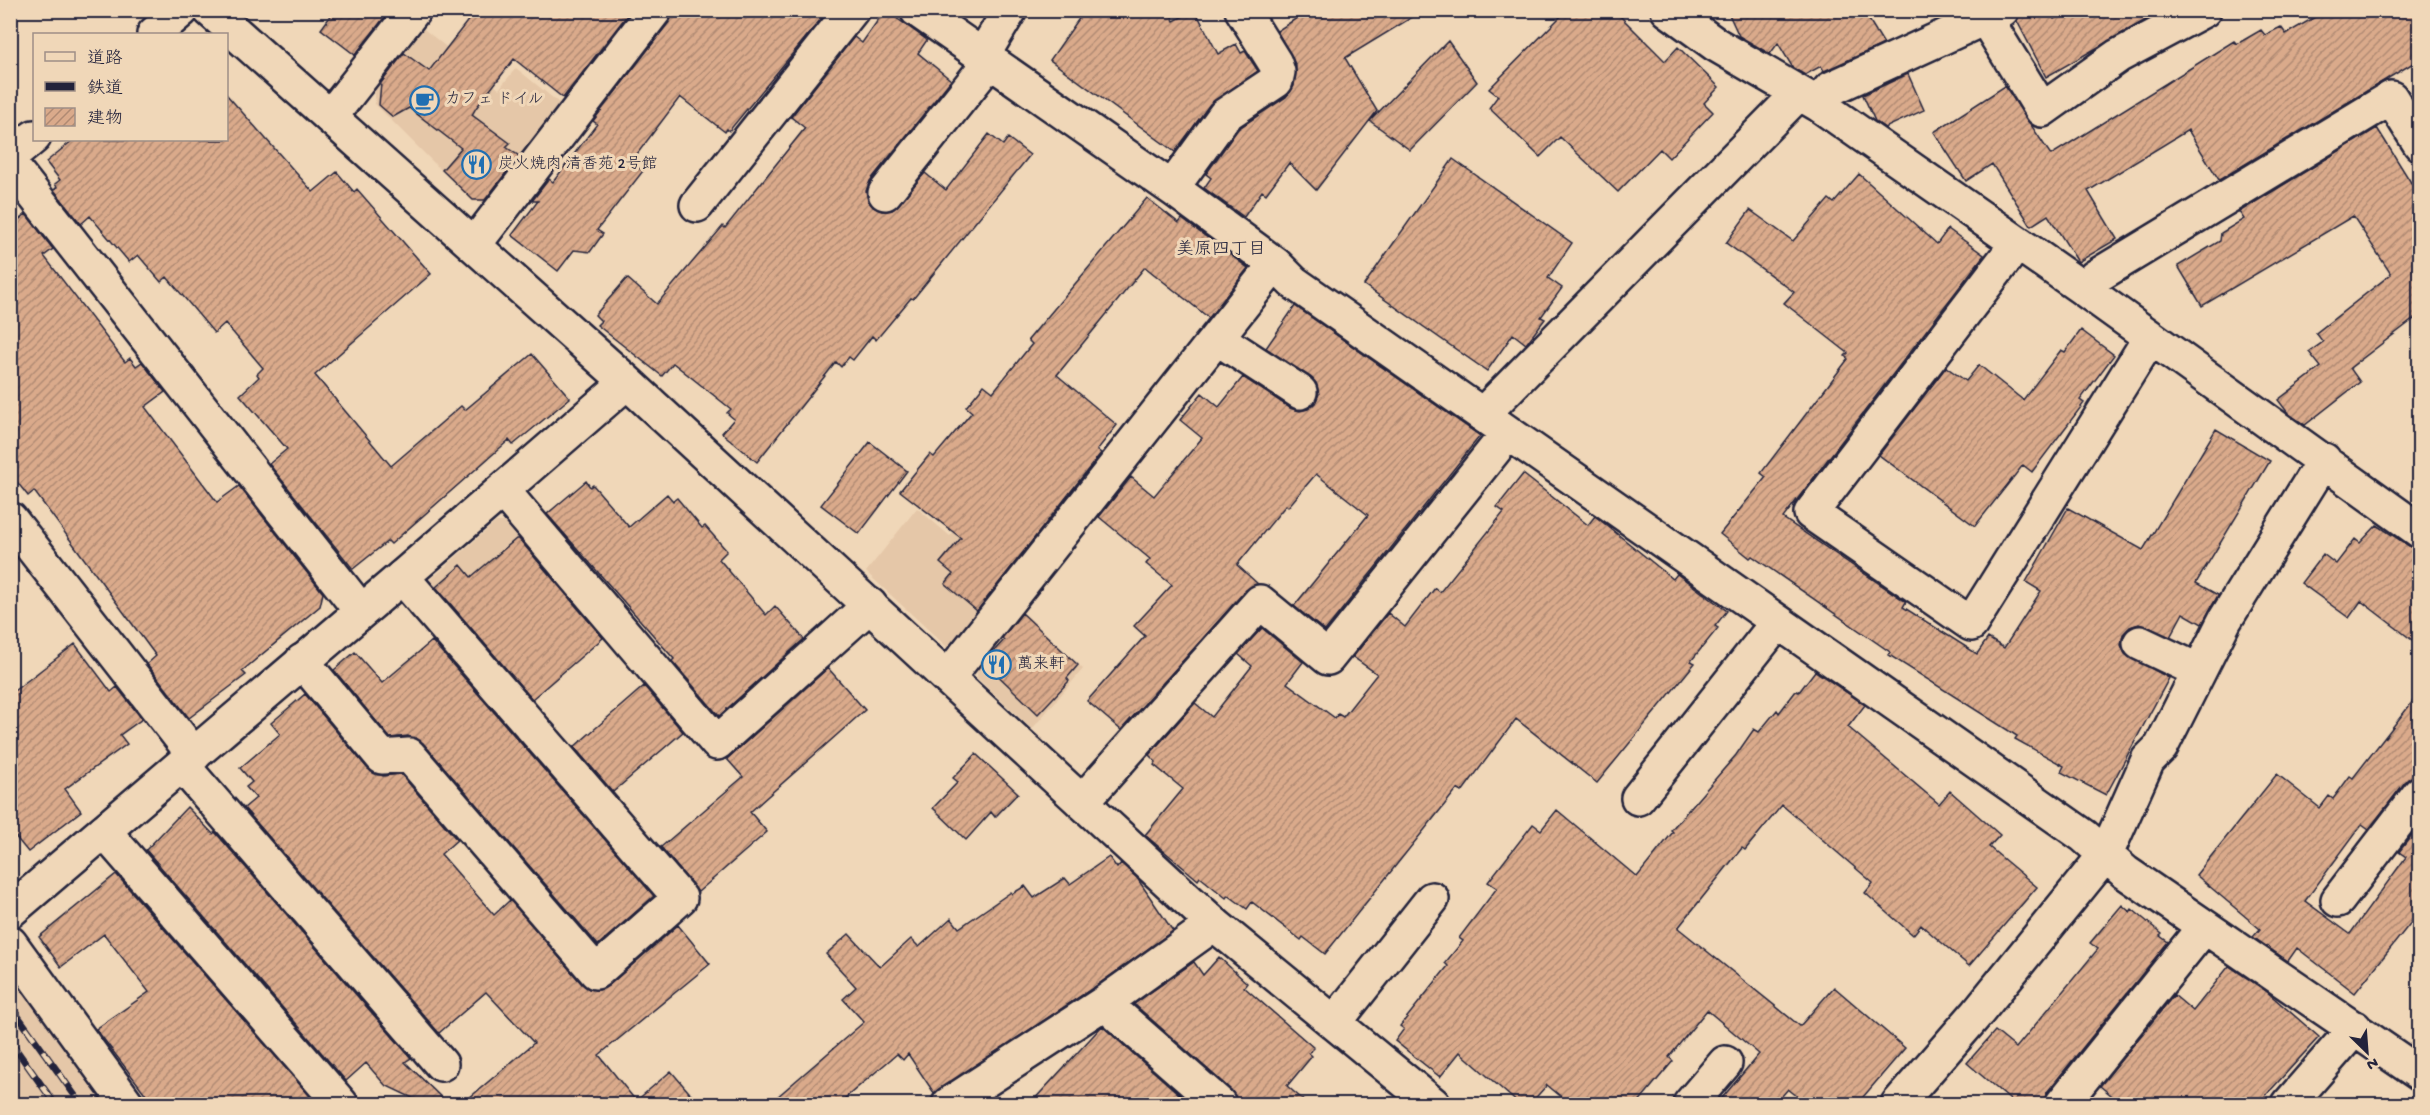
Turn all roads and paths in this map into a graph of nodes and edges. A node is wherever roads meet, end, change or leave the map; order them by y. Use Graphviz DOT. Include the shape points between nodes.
graph roads {
  1 [pos="182,10"];
  2 [pos="210,10"];
  3 [pos="414,10"];
  4 [pos="655,10"];
  5 [pos="852,10"];
  6 [pos="917,10"];
  7 [pos="1010,10"];
  8 [pos="1242,10"];
  9 [pos="1668,10"];
  10 [pos="2204,10"];
  11 [pos="1994,15"];
  12 [pos="155,33"];
  13 [pos="987,58"];
  14 [pos="1808,99"];
  15 [pos="330,117"];
  16 [pos="33,138"];
  17 [pos="2420,144"];
  18 [pos="10,157"];
  19 [pos="10,165"];
  20 [pos="1172,188"];
  21 [pos="885,193"];
  22 [pos="697,205"];
  23 [pos="474,245"];
  24 [pos="2016,245"];
  25 [pos="1275,264"];
  26 [pos="2085,290"];
  27 [pos="1217,338"];
  28 [pos="2150,338"];
  29 [pos="627,382"];
  30 [pos="1300,392"];
  31 [pos="1496,424"];
  32 [pos="2324,460"];
  33 [pos="502,491"];
  34 [pos="10,519"];
  35 [pos="2417,524"];
  36 [pos="402,577"];
  37 [pos="870,605"];
  38 [pos="362,611"];
  39 [pos="1777,623"];
  40 [pos="2140,644"];
  41 [pos="302,661"];
  42 [pos="2199,671"];
  43 [pos="948,677"];
  44 [pos="188,760"];
  45 [pos="2420,793"];
  46 [pos="1638,798"];
  47 [pos="1082,802"];
  48 [pos="104,831"];
  49 [pos="2106,854"];
  50 [pos="1432,898"];
  51 [pos="14,900"];
  52 [pos="2338,900"];
  53 [pos="1214,924"];
  54 [pos="2204,927"];
  55 [pos="10,943"];
  56 [pos="1104,1003"];
  57 [pos="1335,1022"];
  58 [pos="2355,1028"];
  59 [pos="1725,1063"];
  60 [pos="441,1064"];
  61 [pos="2420,1074"];
  62 [pos="127,1104"];
  63 [pos="341,1104"];
  64 [pos="949,1104"];
  65 [pos="1219,1104"];
  66 [pos="1434,1104"];
  67 [pos="1690,1104"];
  68 [pos="1898,1104"];
  69 [pos="2062,1104"];
  70 [pos="2289,1104"];
  1 -- 12 [label="street"];
  2 -- 15 [label="street"];
  3 -- 15 [label="street"];
  4 -- 23 [label="street"];
  5 -- 22 [label="street"];
  6 -- 13 [label="street"];
  7 -- 13 [label="street"];
  8 -- 20 [label="street" via="1275,63 1276,81 1225,115"];
  9 -- 14 [label="street" via="1715,44"];
  10 -- 11 [label="street" via="2118,56 2042,110"];
  11 -- 14 [label="street"];
  13 -- 20 [label="street"];
  13 -- 21 [label="street"];
  14 -- 24 [label="street"];
  14 -- 31 [label="street"];
  15 -- 23 [label="street"];
  16 -- 18 [label="street"];
  17 -- 26 [label="street" via="2391,98 2095,277"];
  19 -- 38 [label="street"];
  20 -- 25 [label="street"];
  23 -- 29 [label="street"];
  24 -- 26 [label="street"];
  24 -- 28 [label="street" via="1811,513 1971,624"];
  25 -- 27 [label="street"];
  25 -- 31 [label="street" via="1293,282"];
  26 -- 28 [label="street"];
  27 -- 30 [label="street"];
  27 -- 43 [label="street"];
  28 -- 32 [label="street"];
  29 -- 33 [label="street"];
  29 -- 37 [label="street"];
  31 -- 39 [label="street"];
  31 -- 47 [label="street" via="1328,658 1260,602"];
  32 -- 35 [label="street"];
  32 -- 42 [label="street"];
  33 -- 36 [label="street"];
  33 -- 37 [label="street" via="717,743"];
  34 -- 44 [label="street"];
  36 -- 38 [label="street"];
  36 -- 41 [label="street" via="680,898 596,972 409,755 382,757"];
  37 -- 43 [label="street"];
  38 -- 41 [label="street"];
  39 -- 46 [label="street"];
  39 -- 49 [label="street"];
  40 -- 42 [label="street"];
  41 -- 44 [label="street"];
  42 -- 49 [label="street" via="2161,747 2148,760"];
  43 -- 47 [label="street"];
  44 -- 48 [label="street"];
  44 -- 60 [label="street"];
  45 -- 52 [label="street"];
  47 -- 53 [label="street"];
  48 -- 51 [label="street"];
  48 -- 63 [label="street"];
  49 -- 54 [label="street" via="2125,872"];
  49 -- 68 [label="street"];
  50 -- 57 [label="street"];
  53 -- 56 [label="street"];
  53 -- 57 [label="street"];
  54 -- 58 [label="street"];
  54 -- 69 [label="street"];
  55 -- 62 [label="street"];
  56 -- 64 [label="street"];
  56 -- 65 [label="street"];
  57 -- 66 [label="street"];
  58 -- 61 [label="street"];
  58 -- 70 [label="street"];
  59 -- 67 [label="street"];
}
